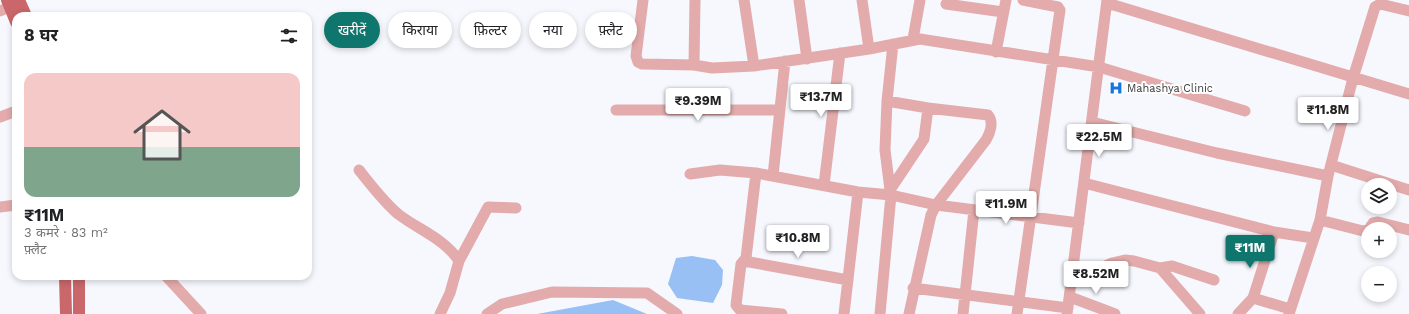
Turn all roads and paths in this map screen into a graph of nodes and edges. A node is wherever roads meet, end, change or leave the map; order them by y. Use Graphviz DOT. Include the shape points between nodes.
graph roads {
  1 [pos="643,0"];
  2 [pos="695,0"];
  3 [pos="744,0"];
  4 [pos="799,0"];
  5 [pos="862,0"];
  6 [pos="920,0"];
  7 [pos="1006,0"];
  8 [pos="1023,0"];
  9 [pos="1107,2"];
  10 [pos="9,4"];
  11 [pos="946,4"];
  12 [pos="1409,11"];
  13 [pos="20,12"];
  14 [pos="1003,12"];
  15 [pos="913,39"];
  16 [pos="893,44"];
  17 [pos="869,49"];
  18 [pos="996,52"];
  19 [pos="840,53"];
  20 [pos="807,58"];
  21 [pos="1053,60"];
  22 [pos="785,61"];
  23 [pos="694,65"];
  24 [pos="754,66"];
  25 [pos="1099,67"];
  26 [pos="1353,78"];
  27 [pos="1409,94"];
  28 [pos="887,101"];
  29 [pos="928,108"];
  30 [pos="616,110"];
  31 [pos="780,110"];
  32 [pos="1245,111"];
  33 [pos="12,112"];
  34 [pos="0,117"];
  35 [pos="1092,122"];
  36 [pos="359,170"];
  37 [pos="1330,170"];
  38 [pos="756,173"];
  39 [pos="690,174"];
  40 [pos="773,176"];
  41 [pos="1084,183"];
  42 [pos="824,185"];
  43 [pos="1409,190"];
  44 [pos="858,192"];
  45 [pos="891,192"];
  46 [pos="936,205"];
  47 [pos="12,206"];
  48 [pos="0,207"];
  49 [pos="516,208"];
  50 [pos="974,210"];
  51 [pos="1030,217"];
  52 [pos="1320,220"];
  53 [pos="1079,223"];
  54 [pos="1397,227"];
  55 [pos="1361,230"];
  56 [pos="1409,230"];
  57 [pos="1274,232"];
  58 [pos="1313,238"];
  59 [pos="459,261"];
  60 [pos="744,261"];
  61 [pos="1160,268"];
  62 [pos="65,280"];
  63 [pos="78,280"];
  64 [pos="170,280"];
  65 [pos="848,280"];
  66 [pos="1214,280"];
  67 [pos="1071,282"];
  68 [pos="913,288"];
  69 [pos="965,295"];
  70 [pos="1070,296"];
  71 [pos="1253,298"];
  72 [pos="1018,302"];
  73 [pos="1068,311"];
  74 [pos="1290,312"];
  75 [pos="66,314"];
  76 [pos="79,314"];
  77 [pos="201,314"];
  78 [pos="440,314"];
  79 [pos="487,314"];
  80 [pos="677,314"];
  81 [pos="782,314"];
  82 [pos="844,314"];
  83 [pos="880,314"];
  84 [pos="908,314"];
  85 [pos="963,314"];
  86 [pos="1017,314"];
  87 [pos="1114,314"];
  88 [pos="1200,314"];
  89 [pos="1238,314"];
  1 -- 23 [label="street" via="636,56 638,62"];
  2 -- 23 [label="street"];
  3 -- 24 [label="street"];
  4 -- 20 [label="street"];
  5 -- 17 [label="street"];
  6 -- 15 [label="street"];
  7 -- 14 [label="street"];
  8 -- 21 [label="street" via="1060,9"];
  9 -- 25 [label="street"];
  9 -- 26 [label="street"];
  10 -- 13 [label="main road"];
  11 -- 14 [label="street"];
  12 -- 26 [label="street" via="1376,5"];
  14 -- 18 [label="street"];
  15 -- 16 [label="street"];
  15 -- 18 [label="street"];
  16 -- 17 [label="street"];
  16 -- 28 [label="street"];
  17 -- 19 [label="street"];
  18 -- 21 [label="street"];
  19 -- 20 [label="street"];
  19 -- 42 [label="street"];
  20 -- 22 [label="street"];
  21 -- 25 [label="street"];
  21 -- 51 [label="street"];
  22 -- 24 [label="street"];
  22 -- 31 [label="street"];
  23 -- 24 [label="street" via="712,68"];
  25 -- 32 [label="street"];
  25 -- 35 [label="street"];
  26 -- 27 [label="street"];
  26 -- 37 [label="street"];
  28 -- 29 [label="street"];
  28 -- 45 [label="street" via="885,150"];
  29 -- 45 [label="street" via="924,140"];
  29 -- 46 [label="street" via="988,115 991,118 991,130 986,140"];
  30 -- 31 [label="street"];
  31 -- 40 [label="street"];
  33 -- 34 [label="street"];
  35 -- 37 [label="street" via="1217,153"];
  35 -- 41 [label="street"];
  36 -- 59 [label="street" via="384,200 415,225 444,243"];
  37 -- 43 [label="street"];
  37 -- 52 [label="street"];
  38 -- 39 [label="street" via="720,170"];
  38 -- 40 [label="street"];
  38 -- 60 [label="street"];
  40 -- 42 [label="street"];
  41 -- 53 [label="street"];
  41 -- 57 [label="street"];
  42 -- 44 [label="street"];
  44 -- 45 [label="street"];
  44 -- 65 [label="street"];
  45 -- 46 [label="street"];
  45 -- 83 [label="street"];
  46 -- 50 [label="street"];
  46 -- 68 [label="street" via="931,215"];
  47 -- 48 [label="street"];
  49 -- 59 [label="street" via="489,206"];
  50 -- 51 [label="street"];
  50 -- 69 [label="street"];
  51 -- 53 [label="street"];
  51 -- 72 [label="street"];
  52 -- 55 [label="street"];
  52 -- 58 [label="street"];
  53 -- 67 [label="street"];
  54 -- 56 [label="street"];
  57 -- 58 [label="street"];
  57 -- 71 [label="street"];
  58 -- 74 [label="street"];
  59 -- 78 [label="street" via="450,293"];
  60 -- 65 [label="street"];
  60 -- 81 [label="street" via="741,264 737,307 740,310"];
  61 -- 66 [label="street" via="1172,266"];
  61 -- 67 [label="street" via="1134,261 1120,261"];
  61 -- 88 [label="street"];
  62 -- 75 [label="main road"];
  63 -- 76 [label="main road"];
  64 -- 77 [label="street"];
  65 -- 82 [label="street"];
  67 -- 70 [label="street"];
  68 -- 69 [label="street"];
  68 -- 84 [label="street"];
  69 -- 72 [label="street"];
  69 -- 85 [label="street"];
  70 -- 73 [label="street"];
  70 -- 87 [label="street"];
  71 -- 74 [label="street"];
  71 -- 89 [label="street"];
  72 -- 73 [label="street"];
  72 -- 86 [label="street"];
  79 -- 80 [label="street" via="502,304 552,292 647,293"];
}
